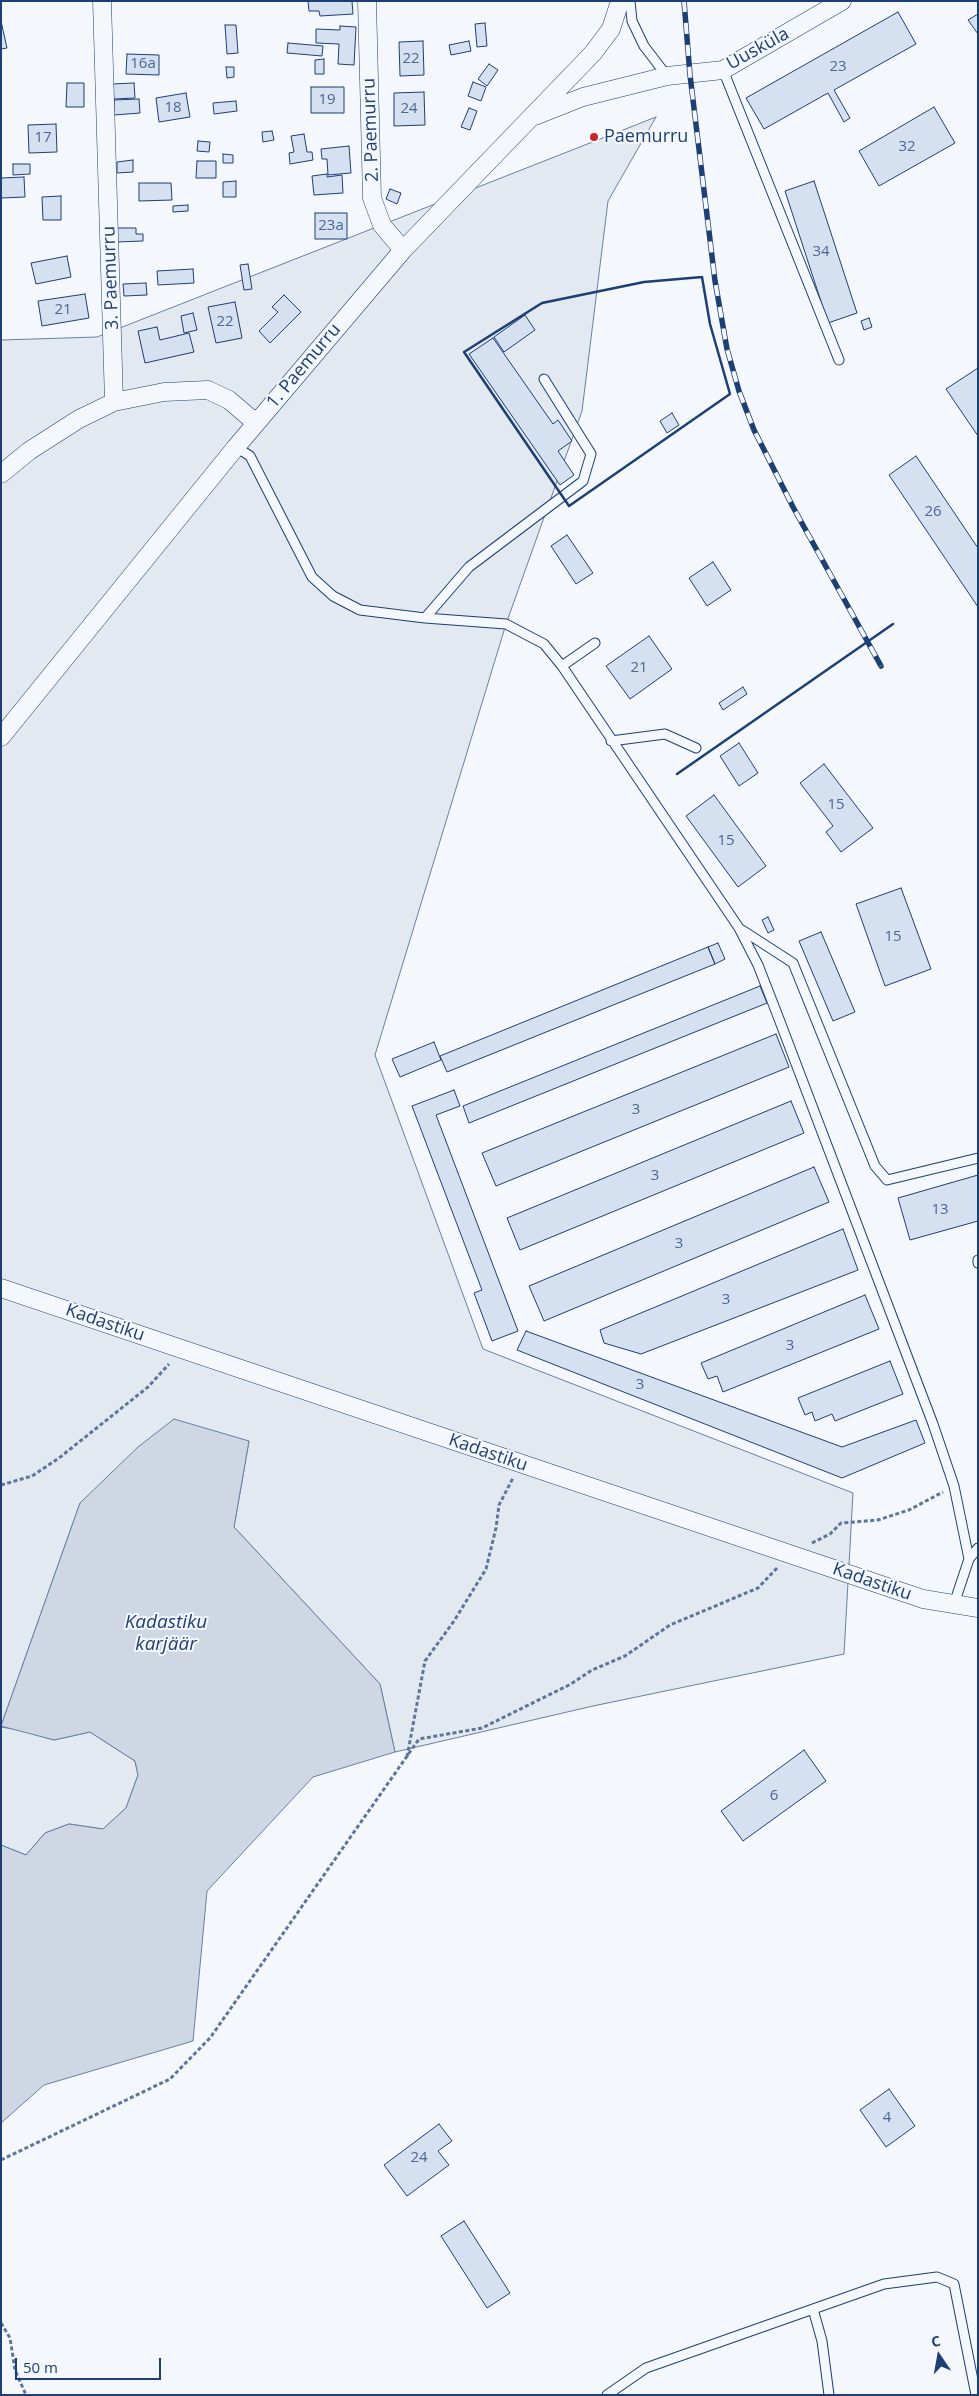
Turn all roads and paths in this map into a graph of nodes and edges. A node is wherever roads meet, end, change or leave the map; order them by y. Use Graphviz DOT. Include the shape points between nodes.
graph roads {
  1 [pos="102,1"];
  2 [pos="367,1"];
  3 [pos="620,1"];
  4 [pos="630,1"];
  5 [pos="842,1"];
  6 [pos="723,70"];
  7 [pos="667,76"];
  8 [pos="527,118"];
  9 [pos="403,250"];
  10 [pos="839,360"];
  11 [pos="544,379"];
  12 [pos="114,402"];
  13 [pos="256,423"];
  14 [pos="236,447"];
  15 [pos="1,474"];
  16 [pos="425,618"];
  17 [pos="594,643"];
  18 [pos="562,666"];
  19 [pos="1,737"];
  20 [pos="611,741"];
  21 [pos="696,748"];
  22 [pos="739,928"];
  23 [pos="978,1158"];
  24 [pos="1,1288"];
  25 [pos="182,1349"];
  26 [pos="521,1464"];
  27 [pos="1,1485"];
  28 [pos="954,1486"];
  29 [pos="978,1548"];
  30 [pos="790,1554"];
  31 [pos="968,1559"];
  32 [pos="954,1604"];
  33 [pos="978,1608"];
  34 [pos="406,1760"];
  35 [pos="1,2160"];
  36 [pos="813,2309"];
  37 [pos="1,2323"];
  38 [pos="26,2395"];
  39 [pos="607,2395"];
  40 [pos="829,2395"];
  41 [pos="976,2395"];
  1 -- 12 [label="street, 3. Paemurru"];
  2 -- 9 [label="street, 2. Paemurru" via="372,198 382,225"];
  3 -- 8 [label="street" via="611,29 592,53"];
  4 -- 7 [label="lane" via="632,20 644,46"];
  5 -- 6 [label="street, Uusküla"];
  6 -- 7 [label="street, Uusküla"];
  6 -- 10 [label="lane"];
  7 -- 8 [label="street, 1. Paemurru" via="583,96"];
  8 -- 9 [label="street, 1. Paemurru"];
  9 -- 13 [label="street, 1. Paemurru"];
  11 -- 16 [label="lane" via="591,454 583,481 469,567"];
  12 -- 13 [label="street" via="164,392 208,390 229,400"];
  12 -- 15 [label="street" via="79,419"];
  13 -- 14 [label="street, 1. Paemurru"];
  14 -- 16 [label="lane" via="250,456 312,576 333,596 360,610"];
  14 -- 19 [label="street, 1. Paemurru"];
  16 -- 18 [label="lane" via="506,624 544,644"];
  17 -- 18 [label="lane"];
  18 -- 20 [label="lane"];
  20 -- 21 [label="lane" via="665,734"];
  20 -- 22 [label="lane"];
  22 -- 23 [label="lane" via="793,963 875,1166 887,1180"];
  22 -- 28 [label="lane" via="758,965"];
  24 -- 25 [label="street, Kadastiku"];
  25 -- 26 [label="street, Kadastiku"];
  25 -- 27 [label="path" via="148,1387 59,1458 32,1476"];
  26 -- 30 [label="street, Kadastiku"];
  26 -- 34 [label="path" via="499,1506 486,1569 425,1661"];
  28 -- 30 [label="path" via="909,1510 878,1520 841,1523 830,1534"];
  28 -- 31 [label="lane"];
  29 -- 31 [label="lane"];
  30 -- 32 [label="street, Kadastiku" via="923,1599"];
  30 -- 34 [label="path" via="758,1588 670,1624 625,1656 482,1728 419,1740"];
  31 -- 32 [label="lane"];
  32 -- 33 [label="street, Kadastiku"];
  34 -- 35 [label="path" via="210,2038 170,2079"];
  36 -- 39 [label="lane" via="646,2368"];
  36 -- 40 [label="lane" via="822,2341"];
  36 -- 41 [label="lane" via="884,2284 937,2277 954,2284"];
  37 -- 38 [label="path" via="10,2338 15,2370"];
}
